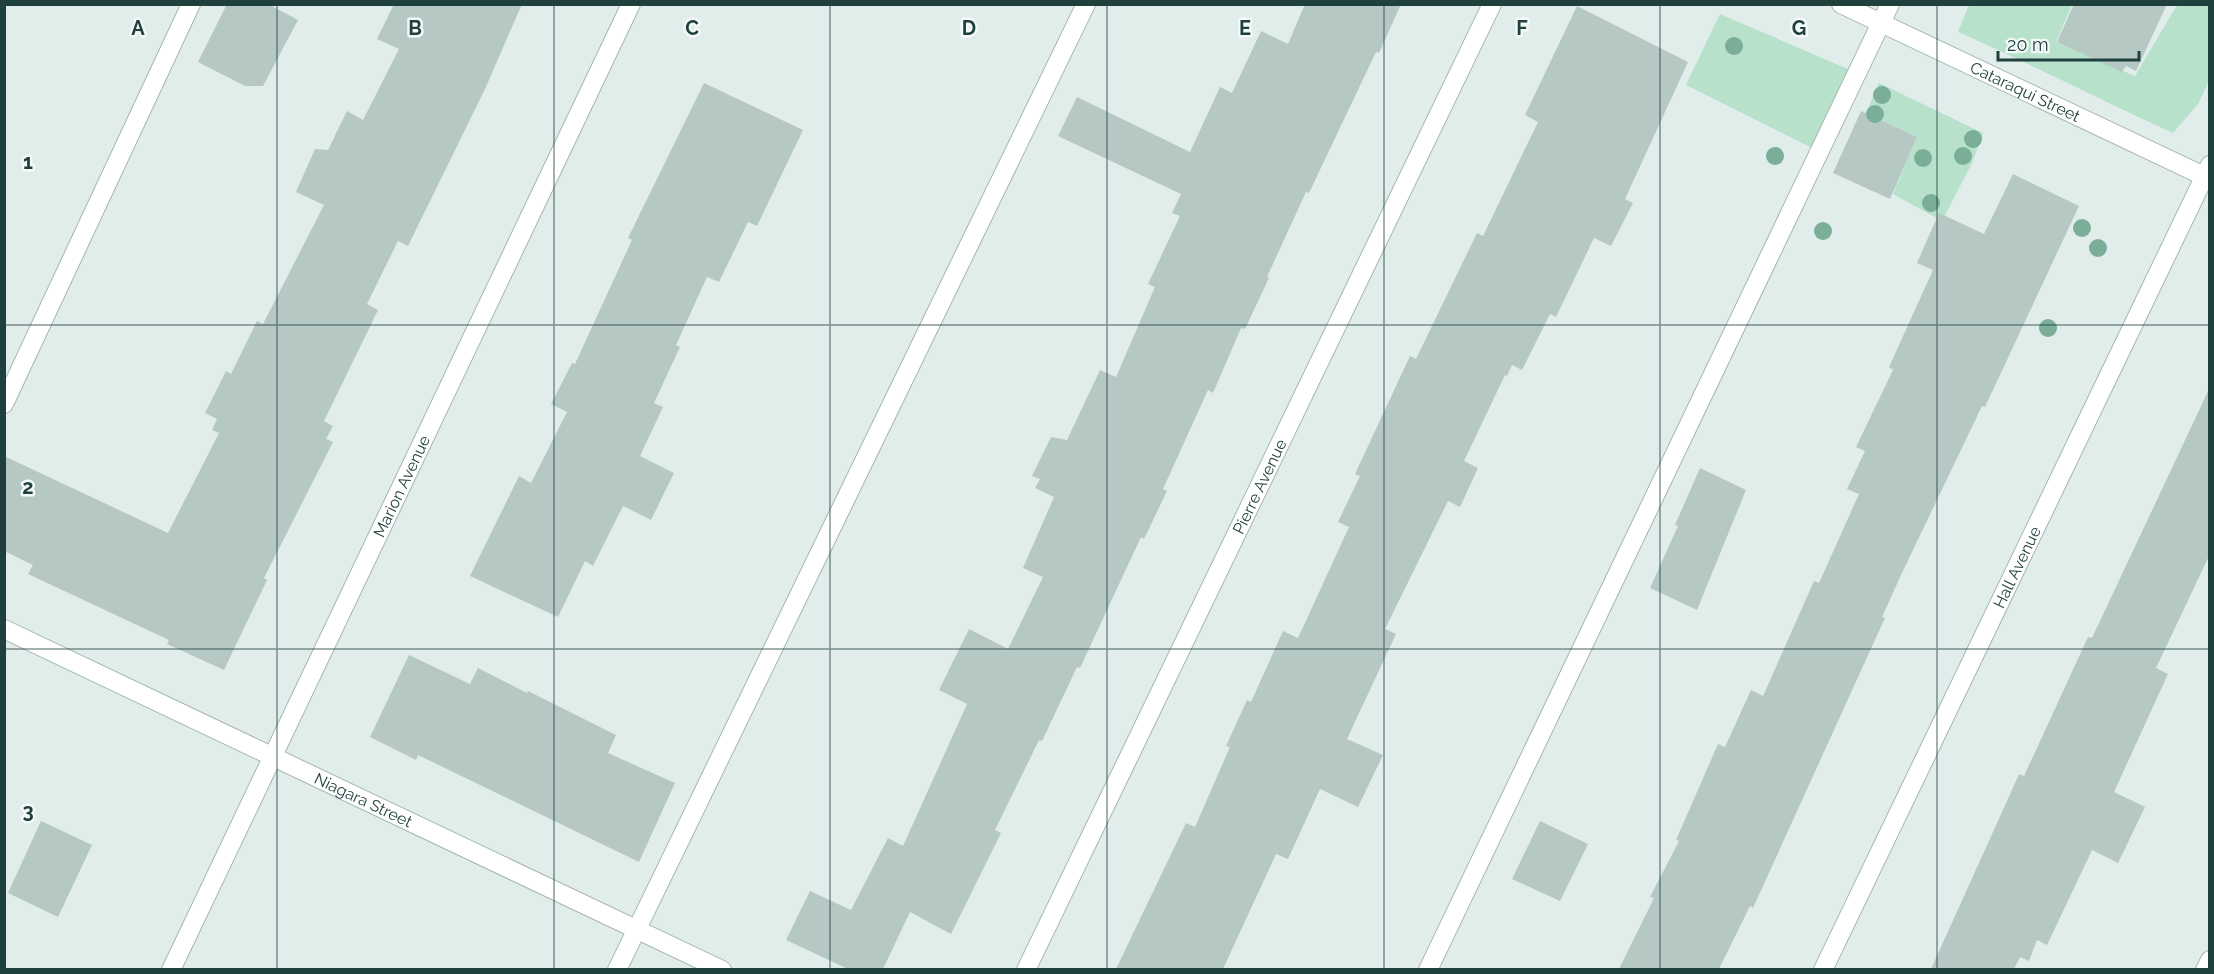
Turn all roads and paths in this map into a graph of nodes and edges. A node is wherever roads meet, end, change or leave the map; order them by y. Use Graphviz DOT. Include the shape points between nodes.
graph roads {
  1 [pos="191,4"];
  2 [pos="631,4"];
  3 [pos="1086,4"];
  4 [pos="1492,4"];
  5 [pos="1840,4"];
  6 [pos="1890,4"];
  7 [pos="1881,24"];
  8 [pos="2208,173"];
  9 [pos="4,404"];
  10 [pos="4,629"];
  11 [pos="273,757"];
  12 [pos="637,929"];
  13 [pos="2210,960"];
  14 [pos="171,969"];
  15 [pos="617,969"];
  16 [pos="722,969"];
  17 [pos="1026,969"];
  18 [pos="1428,969"];
  19 [pos="1822,969"];
  20 [pos="2205,969"];
  1 -- 9 [label="street"];
  2 -- 11 [label="street, Marion Avenue"];
  3 -- 12 [label="street"];
  4 -- 17 [label="street, Pierre Avenue"];
  5 -- 7 [label="street, Cataraqui Street"];
  6 -- 7 [label="street"];
  7 -- 8 [label="street, Cataraqui Street"];
  7 -- 18 [label="street"];
  8 -- 19 [label="street, Hall Avenue"];
  10 -- 11 [label="street, Niagara Street"];
  11 -- 12 [label="street, Niagara Street"];
  11 -- 14 [label="street, Marion Avenue"];
  12 -- 15 [label="street"];
  12 -- 16 [label="street, Niagara Street"];
  13 -- 20 [label="street"];
}
